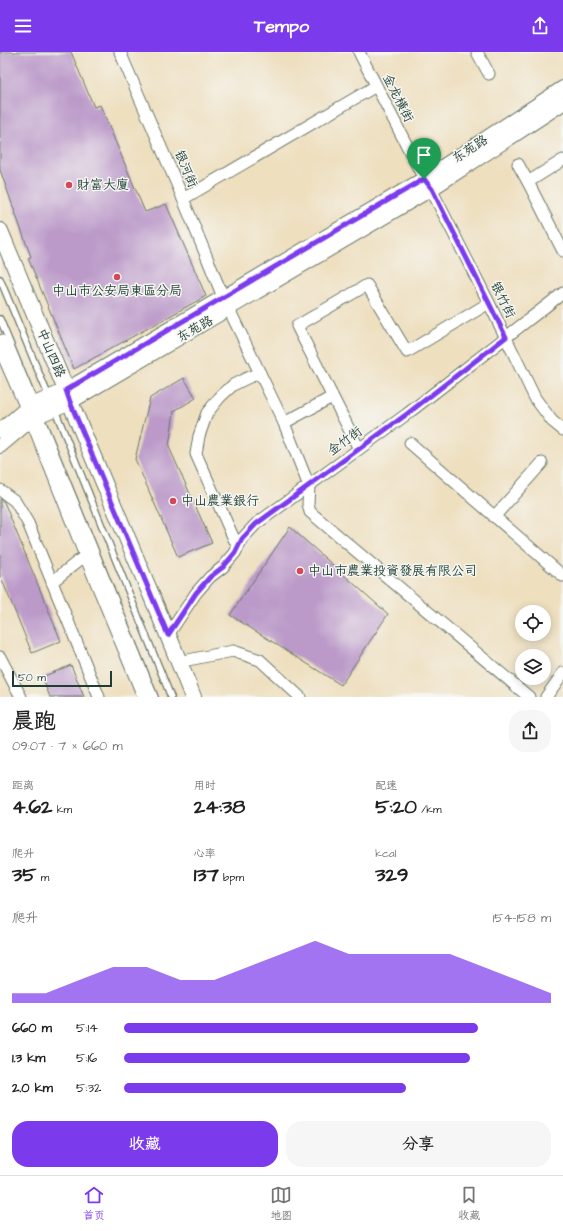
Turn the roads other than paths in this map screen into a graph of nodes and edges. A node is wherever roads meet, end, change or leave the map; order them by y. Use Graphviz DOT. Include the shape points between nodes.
graph roads {
  1 [pos="120,52"];
  2 [pos="477,52"];
  3 [pos="362,53"];
  4 [pos="489,74"];
  5 [pos="376,86"];
  6 [pos="563,88"];
  7 [pos="563,103"];
  8 [pos="563,160"];
  9 [pos="518,164"];
  10 [pos="528,182"];
  11 [pos="428,184"];
  12 [pos="183,199"];
  13 [pos="0,231"];
  14 [pos="562,245"];
  15 [pos="0,279"];
  16 [pos="563,293"];
  17 [pos="226,303"];
  18 [pos="489,303"];
  19 [pos="0,319"];
  20 [pos="506,337"];
  21 [pos="0,343"];
  22 [pos="260,373"];
  23 [pos="68,396"];
  24 [pos="332,397"];
  25 [pos="52,403"];
  26 [pos="34,411"];
  27 [pos="284,423"];
  28 [pos="563,430"];
  29 [pos="0,431"];
  30 [pos="410,443"];
  31 [pos="0,446"];
  32 [pos="359,449"];
  33 [pos="542,463"];
  34 [pos="308,486"];
  35 [pos="0,490"];
  36 [pos="494,517"];
  37 [pos="238,548"];
  38 [pos="87,554"];
  39 [pos="563,576"];
  40 [pos="52,582"];
  41 [pos="168,635"];
  42 [pos="0,657"];
  43 [pos="178,662"];
  44 [pos="563,672"];
  45 [pos="21,697"];
  46 [pos="99,697"];
  47 [pos="146,697"];
  48 [pos="155,697"];
  49 [pos="171,697"];
  50 [pos="193,697"];
  51 [pos="300,697"];
  52 [pos="529,697"];
  53 [pos="546,697"];
  1 -- 12 [label="street, 银河街"];
  2 -- 4 [label="street"];
  3 -- 5 [label="street, 金龙横街"];
  5 -- 11 [label="street, 金龙横街"];
  5 -- 12 [label="street"];
  6 -- 11 [label="street, 东苑路"];
  7 -- 11 [label="street, 东苑路"];
  8 -- 10 [label="street"];
  9 -- 10 [label="street"];
  10 -- 14 [label="street"];
  11 -- 17 [label="street, 东苑路"];
  11 -- 18 [label="street, 银竹街"];
  12 -- 17 [label="street, 银河街"];
  13 -- 23 [label="main road, 中山四路"];
  15 -- 25 [label="lane"];
  16 -- 20 [label="street, 金竹街"];
  17 -- 22 [label="street, 银河街"];
  17 -- 23 [label="street, 东苑路"];
  18 -- 20 [label="street, 银竹街"];
  18 -- 24 [label="street" via="407,352 367,285 297,326"];
  19 -- 26 [label="lane"];
  20 -- 28 [label="street, 银竹街" via="535,398 552,421"];
  20 -- 32 [label="street, 金竹街"];
  21 -- 26 [label="main road"];
  22 -- 27 [label="street, 银河街"];
  22 -- 37 [label="street" via="233,385 220,396 208,413 199,436 196,454"];
  23 -- 25 [label="street, 东苑路"];
  23 -- 41 [label="main road, 中山四路"];
  24 -- 27 [label="street"];
  24 -- 32 [label="street"];
  25 -- 26 [label="street, 东苑路"];
  25 -- 49 [label="lane"];
  26 -- 29 [label="street"];
  26 -- 31 [label="street"];
  26 -- 38 [label="main road"];
  26 -- 48 [label="lane"];
  27 -- 34 [label="street, 银河街"];
  30 -- 36 [label="street"];
  32 -- 34 [label="street, 金竹街"];
  33 -- 36 [label="street"];
  34 -- 37 [label="street, 金竹街" via="256,524 242,539"];
  34 -- 52 [label="street, 银河街" via="310,512"];
  35 -- 40 [label="street" via="15,501 28,524"];
  36 -- 39 [label="street"];
  37 -- 41 [label="street, 金竹街" via="196,593"];
  38 -- 40 [label="street"];
  38 -- 47 [label="main road"];
  40 -- 46 [label="street"];
  41 -- 43 [label="main road, 中山四路"];
  42 -- 45 [label="street"];
  43 -- 50 [label="main road, 中山四路"];
  43 -- 51 [label="street" via="233,651 260,660"];
  44 -- 53 [label="street"];
}
